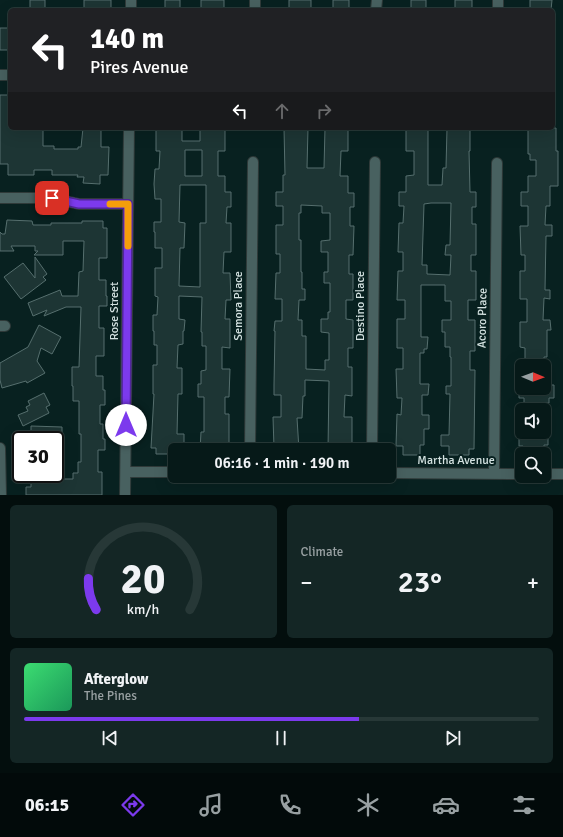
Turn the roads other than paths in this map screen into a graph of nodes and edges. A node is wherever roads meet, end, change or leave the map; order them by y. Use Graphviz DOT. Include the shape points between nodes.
graph roads {
  1 [pos="129,130"];
  2 [pos="253,162"];
  3 [pos="374,162"];
  4 [pos="497,163"];
  5 [pos="0,198"];
  6 [pos="128,204"];
  7 [pos="250,443"];
  8 [pos="372,443"];
  9 [pos="0,448"];
  10 [pos="126,472"];
  11 [pos="168,472"];
  12 [pos="396,473"];
  13 [pos="494,474"];
  14 [pos="515,474"];
  15 [pos="551,474"];
  16 [pos="563,474"];
  17 [pos="1,495"];
  18 [pos="125,495"];
  1 -- 6 [label="street, Rose Street"];
  2 -- 7 [label="street, Semora Place"];
  3 -- 8 [label="street, Destino Place"];
  4 -- 13 [label="street, Acoro Place"];
  5 -- 6 [label="street" via="52,198 79,204"];
  6 -- 10 [label="street, Rose Street"];
  9 -- 17 [label="street"];
  10 -- 11 [label="street"];
  10 -- 18 [label="street, Rose Street"];
  12 -- 13 [label="street, Martha Avenue"];
  13 -- 14 [label="street, Martha Avenue"];
  15 -- 16 [label="street"];
}
